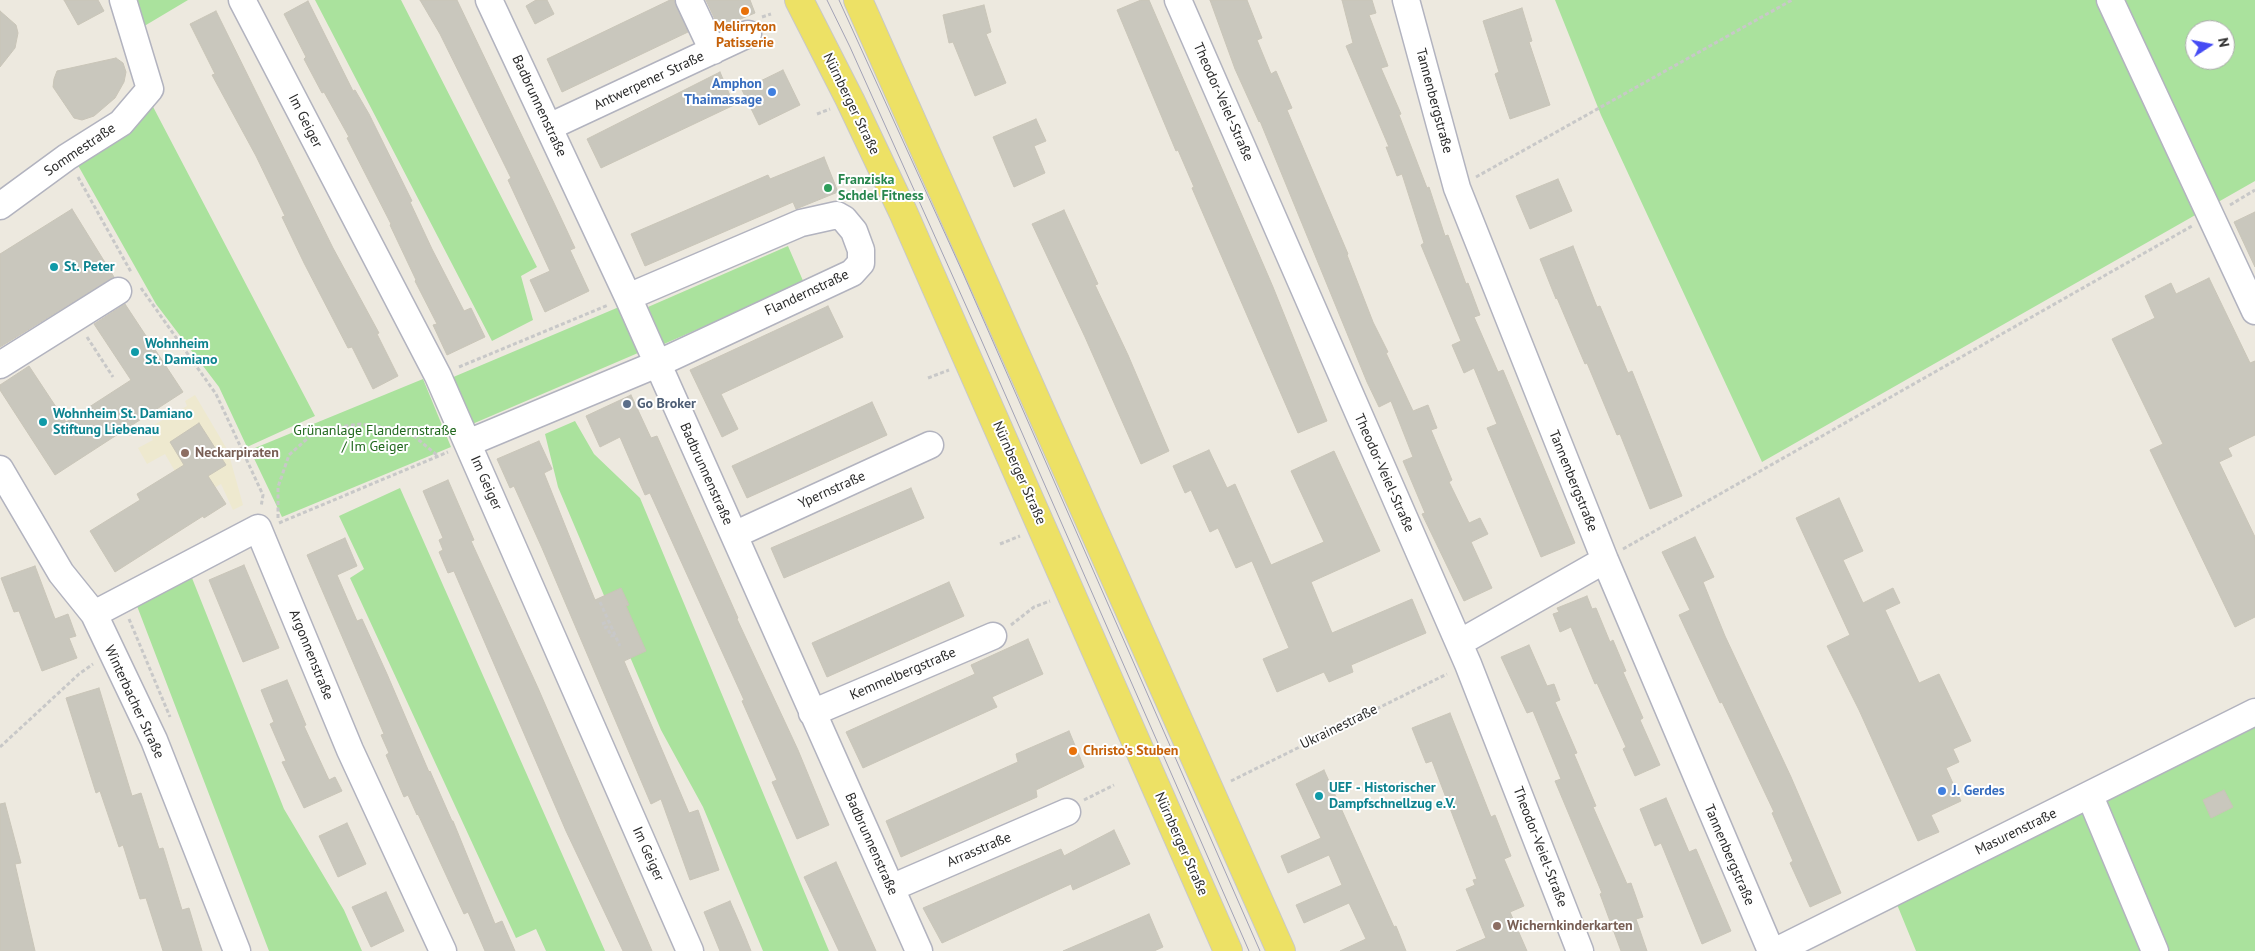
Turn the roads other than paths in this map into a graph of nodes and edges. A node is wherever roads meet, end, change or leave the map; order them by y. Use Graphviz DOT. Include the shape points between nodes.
graph roads {
  1 [pos="123,0"];
  2 [pos="242,0"];
  3 [pos="489,0"];
  4 [pos="689,0"];
  5 [pos="799,0"];
  6 [pos="858,0"];
  7 [pos="1178,0"];
  8 [pos="1406,0"];
  9 [pos="2110,0"];
  10 [pos="748,34"];
  11 [pos="712,51"];
  12 [pos="549,127"];
  13 [pos="0,206"];
  14 [pos="131,285"];
  15 [pos="628,296"];
  16 [pos="2255,311"];
  17 [pos="657,364"];
  18 [pos="0,365"];
  19 [pos="468,443"];
  20 [pos="930,446"];
  21 [pos="0,469"];
  22 [pos="734,535"];
  23 [pos="1605,560"];
  24 [pos="94,614"];
  25 [pos="993,636"];
  26 [pos="1463,654"];
  27 [pos="2255,712"];
  28 [pos="812,713"];
  29 [pos="2090,796"];
  30 [pos="1067,812"];
  31 [pos="891,888"];
  32 [pos="237,951"];
  33 [pos="443,951"];
  34 [pos="690,951"];
  35 [pos="919,951"];
  36 [pos="1228,951"];
  37 [pos="1281,951"];
  38 [pos="1580,951"];
  39 [pos="1770,951"];
  40 [pos="1776,951"];
  41 [pos="2155,951"];
  1 -- 13 [label="street, Sommestraße" via="150,89 120,123"];
  2 -- 19 [label="street, Im Geiger" via="438,376"];
  3 -- 12 [label="street, Badbrunnenstraße"];
  4 -- 11 [label="street"];
  5 -- 36 [label="main road, Nürnberger Straße" via="903,212"];
  6 -- 37 [label="main road"];
  7 -- 26 [label="street, Theodor-Veiel-Straße"];
  8 -- 23 [label="street, Tannenbergstraße" via="1457,188"];
  9 -- 16 [label="street"];
  10 -- 11 [label="street, Antwerpener Straße"];
  11 -- 12 [label="street, Antwerpener Straße"];
  12 -- 15 [label="street, Badbrunnenstraße"];
  14 -- 18 [label="street"];
  15 -- 17 [label="street, Badbrunnenstraße"];
  15 -- 17 [label="street, Flandernstraße" via="801,223 837,215 854,231 861,250 861,263 852,273"];
  17 -- 19 [label="street, Flandernstraße"];
  17 -- 22 [label="street, Badbrunnenstraße"];
  19 -- 34 [label="street, Im Geiger"];
  20 -- 22 [label="street, Ypernstraße"];
  21 -- 24 [label="street, Winterbacher Straße" via="61,573"];
  22 -- 28 [label="street, Badbrunnenstraße"];
  23 -- 26 [label="street"];
  23 -- 39 [label="street, Tannenbergstraße"];
  24 -- 32 [label="street, Winterbacher Straße" via="154,740"];
  24 -- 33 [label="street, Argonnenstraße" via="258,528 350,750"];
  25 -- 28 [label="street, Kemmelbergstraße"];
  26 -- 38 [label="street, Theodor-Veiel-Straße"];
  27 -- 29 [label="street, Masurenstraße"];
  28 -- 31 [label="street, Badbrunnenstraße"];
  29 -- 40 [label="street, Masurenstraße"];
  29 -- 41 [label="street"];
  30 -- 31 [label="street, Arrasstraße"];
  31 -- 35 [label="street, Badbrunnenstraße"];
}
